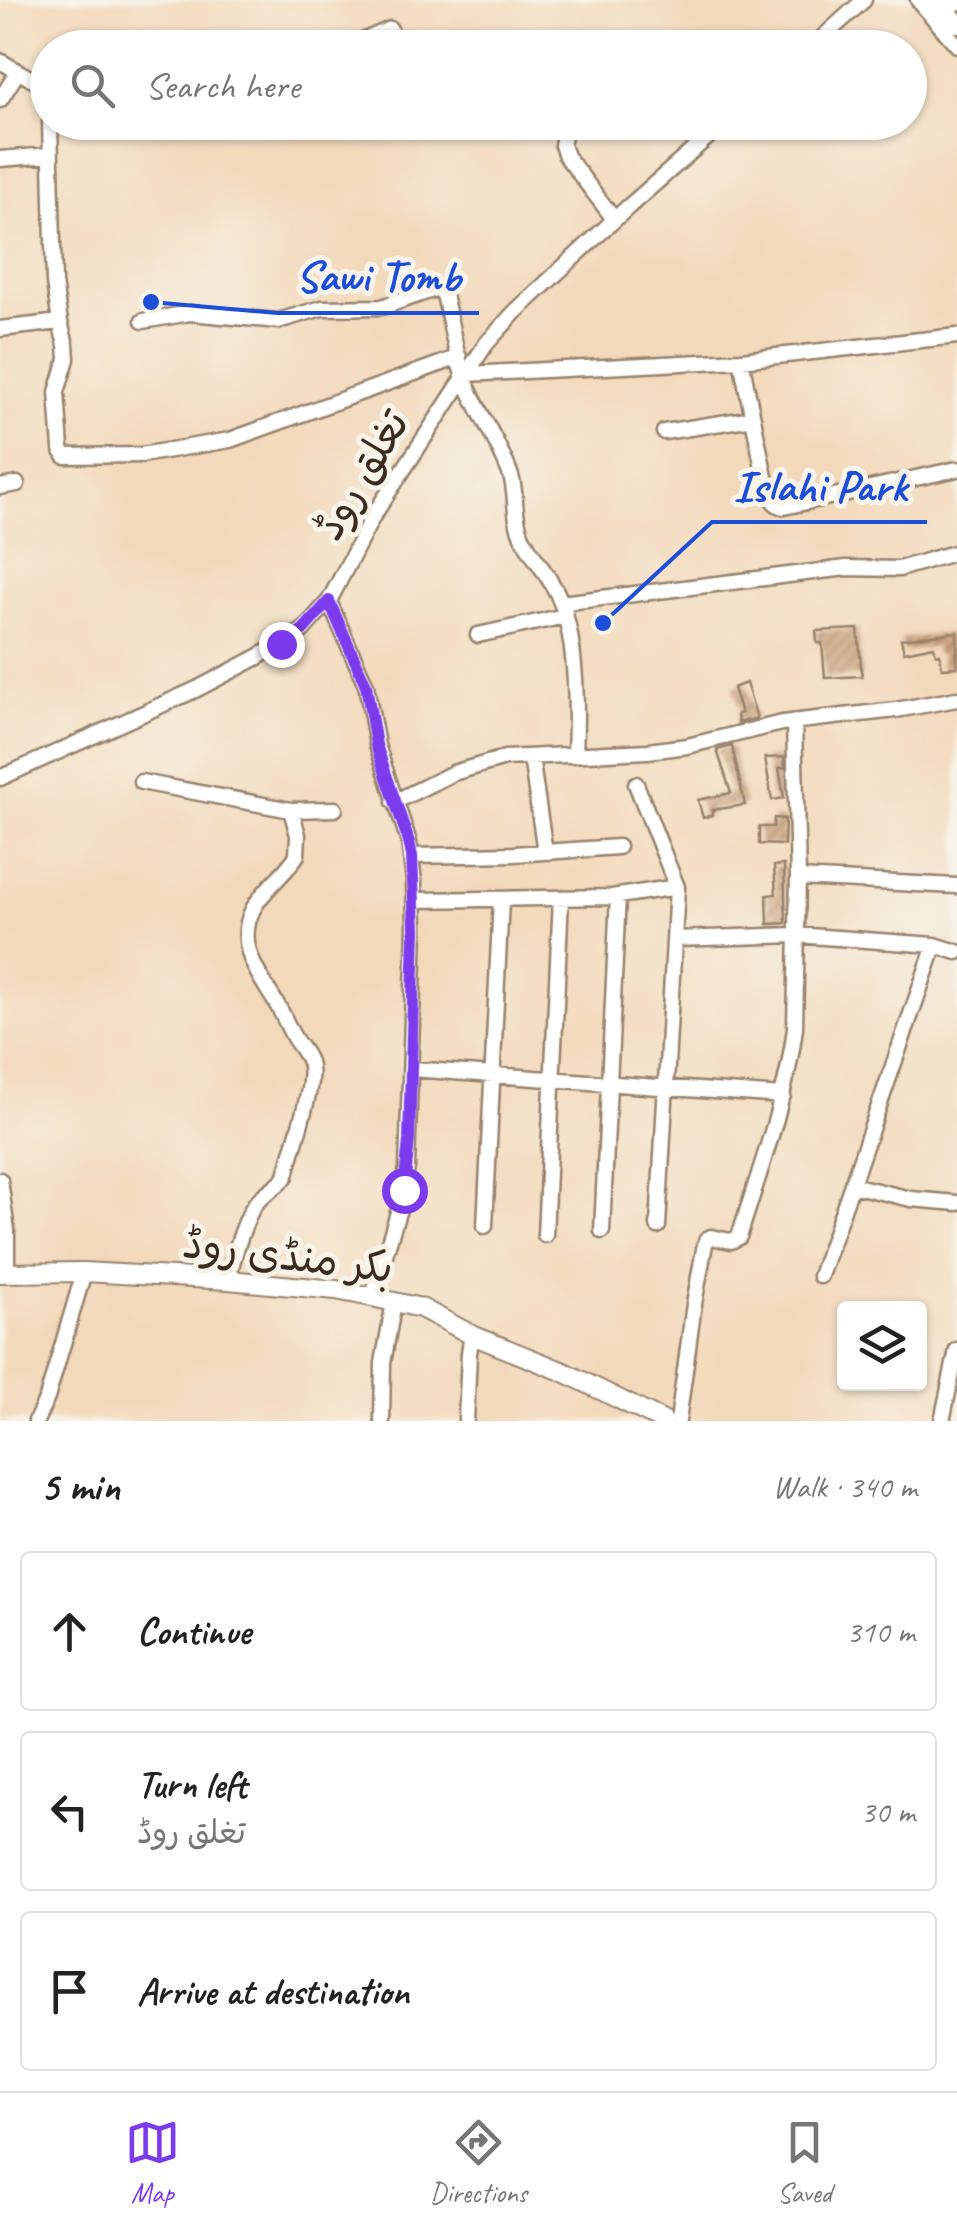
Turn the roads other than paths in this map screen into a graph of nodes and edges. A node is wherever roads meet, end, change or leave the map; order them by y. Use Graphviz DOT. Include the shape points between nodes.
graph roads {
  1 [pos="864,0"];
  2 [pos="918,0"];
  3 [pos="936,0"];
  4 [pos="957,24"];
  5 [pos="831,30"];
  6 [pos="957,45"];
  7 [pos="0,61"];
  8 [pos="17,73"];
  9 [pos="30,79"];
  10 [pos="0,100"];
  11 [pos="50,140"];
  12 [pos="563,140"];
  13 [pos="704,140"];
  14 [pos="50,155"];
  15 [pos="0,159"];
  16 [pos="614,219"];
  17 [pos="142,321"];
  18 [pos="60,322"];
  19 [pos="0,329"];
  20 [pos="957,336"];
  21 [pos="459,357"];
  22 [pos="741,360"];
  23 [pos="466,376"];
  24 [pos="753,418"];
  25 [pos="664,432"];
  26 [pos="957,469"];
  27 [pos="18,484"];
  28 [pos="0,487"];
  29 [pos="957,552"];
  30 [pos="329,601"];
  31 [pos="563,609"];
  32 [pos="478,635"];
  33 [pos="957,698"];
  34 [pos="794,722"];
  35 [pos="575,756"];
  36 [pos="531,757"];
  37 [pos="0,778"];
  38 [pos="141,782"];
  39 [pos="636,784"];
  40 [pos="394,802"];
  41 [pos="335,809"];
  42 [pos="291,810"];
  43 [pos="618,847"];
  44 [pos="545,852"];
  45 [pos="412,856"];
  46 [pos="798,878"];
  47 [pos="957,886"];
  48 [pos="677,887"];
  49 [pos="618,896"];
  50 [pos="561,898"];
  51 [pos="415,900"];
  52 [pos="500,900"];
  53 [pos="796,935"];
  54 [pos="674,939"];
  55 [pos="935,945"];
  56 [pos="957,952"];
  57 [pos="411,1070"];
  58 [pos="492,1076"];
  59 [pos="552,1080"];
  60 [pos="609,1084"];
  61 [pos="666,1088"];
  62 [pos="782,1096"];
  63 [pos="0,1180"];
  64 [pos="852,1185"];
  65 [pos="957,1203"];
  66 [pos="485,1226"];
  67 [pos="658,1226"];
  68 [pos="602,1231"];
  69 [pos="545,1236"];
  70 [pos="84,1272"];
  71 [pos="3,1273"];
  72 [pos="820,1276"];
  73 [pos="228,1280"];
  74 [pos="372,1297"];
  75 [pos="394,1302"];
  76 [pos="472,1335"];
  77 [pos="957,1350"];
  78 [pos="36,1421"];
  79 [pos="382,1421"];
  80 [pos="466,1421"];
  81 [pos="664,1421"];
  82 [pos="678,1421"];
  83 [pos="942,1421"];
  1 -- 5 [label="street"];
  2 -- 6 [label="street"];
  3 -- 4 [label="main road"];
  7 -- 8 [label="street"];
  8 -- 9 [label="street"];
  8 -- 10 [label="street"];
  11 -- 14 [label="street"];
  12 -- 16 [label="street" via="566,156"];
  13 -- 16 [label="street, تغلق روڈ"];
  14 -- 15 [label="street"];
  14 -- 18 [label="street"];
  16 -- 23 [label="street, تغلق روڈ" via="514,313"];
  17 -- 21 [label="street" via="190,314 278,321 322,308 382,307 438,288"];
  18 -- 19 [label="street"];
  18 -- 21 [label="street" via="66,359 57,400 61,449 70,457 142,455 230,440"];
  20 -- 22 [label="street"];
  21 -- 23 [label="street"];
  22 -- 23 [label="street"];
  22 -- 24 [label="street"];
  23 -- 30 [label="street, تغلق روڈ" via="373,516"];
  23 -- 31 [label="street" via="510,475 522,536"];
  24 -- 25 [label="street"];
  24 -- 26 [label="street" via="766,487 778,506"];
  27 -- 28 [label="street"];
  29 -- 31 [label="street" via="899,570 846,568"];
  30 -- 37 [label="street, تغلق روڈ" via="303,630 258,658"];
  30 -- 40 [label="street" via="366,685"];
  31 -- 32 [label="street"];
  31 -- 35 [label="street" via="574,682"];
  33 -- 34 [label="street"];
  34 -- 35 [label="street" via="687,746"];
  34 -- 46 [label="street"];
  35 -- 36 [label="street"];
  36 -- 40 [label="street" via="476,765"];
  36 -- 44 [label="street"];
  38 -- 42 [label="street"];
  39 -- 48 [label="street"];
  40 -- 45 [label="street"];
  41 -- 42 [label="street"];
  42 -- 73 [label="street" via="297,855 264,892 246,936 261,982 310,1063 310,1088 286,1176 254,1206"];
  43 -- 44 [label="street"];
  44 -- 45 [label="street"];
  45 -- 51 [label="street"];
  46 -- 47 [label="street"];
  46 -- 53 [label="street"];
  48 -- 49 [label="street"];
  48 -- 54 [label="street"];
  49 -- 50 [label="street"];
  49 -- 60 [label="street"];
  50 -- 52 [label="street"];
  50 -- 59 [label="street"];
  51 -- 52 [label="street"];
  51 -- 57 [label="street"];
  52 -- 58 [label="street"];
  53 -- 54 [label="street"];
  53 -- 55 [label="street"];
  53 -- 62 [label="street" via="795,1028"];
  54 -- 61 [label="street"];
  55 -- 56 [label="street"];
  55 -- 64 [label="street"];
  57 -- 58 [label="street"];
  57 -- 74 [label="street" via="404,1190"];
  58 -- 59 [label="street"];
  58 -- 66 [label="street"];
  59 -- 60 [label="street"];
  59 -- 69 [label="street"];
  60 -- 61 [label="street"];
  60 -- 68 [label="street"];
  61 -- 62 [label="street"];
  61 -- 67 [label="street"];
  62 -- 82 [label="street" via="738,1237 712,1236 705,1244"];
  63 -- 71 [label="street"];
  64 -- 65 [label="street"];
  64 -- 72 [label="street"];
  70 -- 71 [label="main road, بکر منڈی روڈ"];
  70 -- 73 [label="main road, بکر منڈی روڈ"];
  70 -- 78 [label="street"];
  73 -- 74 [label="main road, بکر منڈی روڈ"];
  74 -- 75 [label="main road, بکر منڈی روڈ"];
  75 -- 76 [label="main road, بکر منڈی روڈ"];
  75 -- 79 [label="street"];
  76 -- 80 [label="street"];
  76 -- 81 [label="main road, بکر منڈی روڈ"];
  77 -- 83 [label="street"];
}
